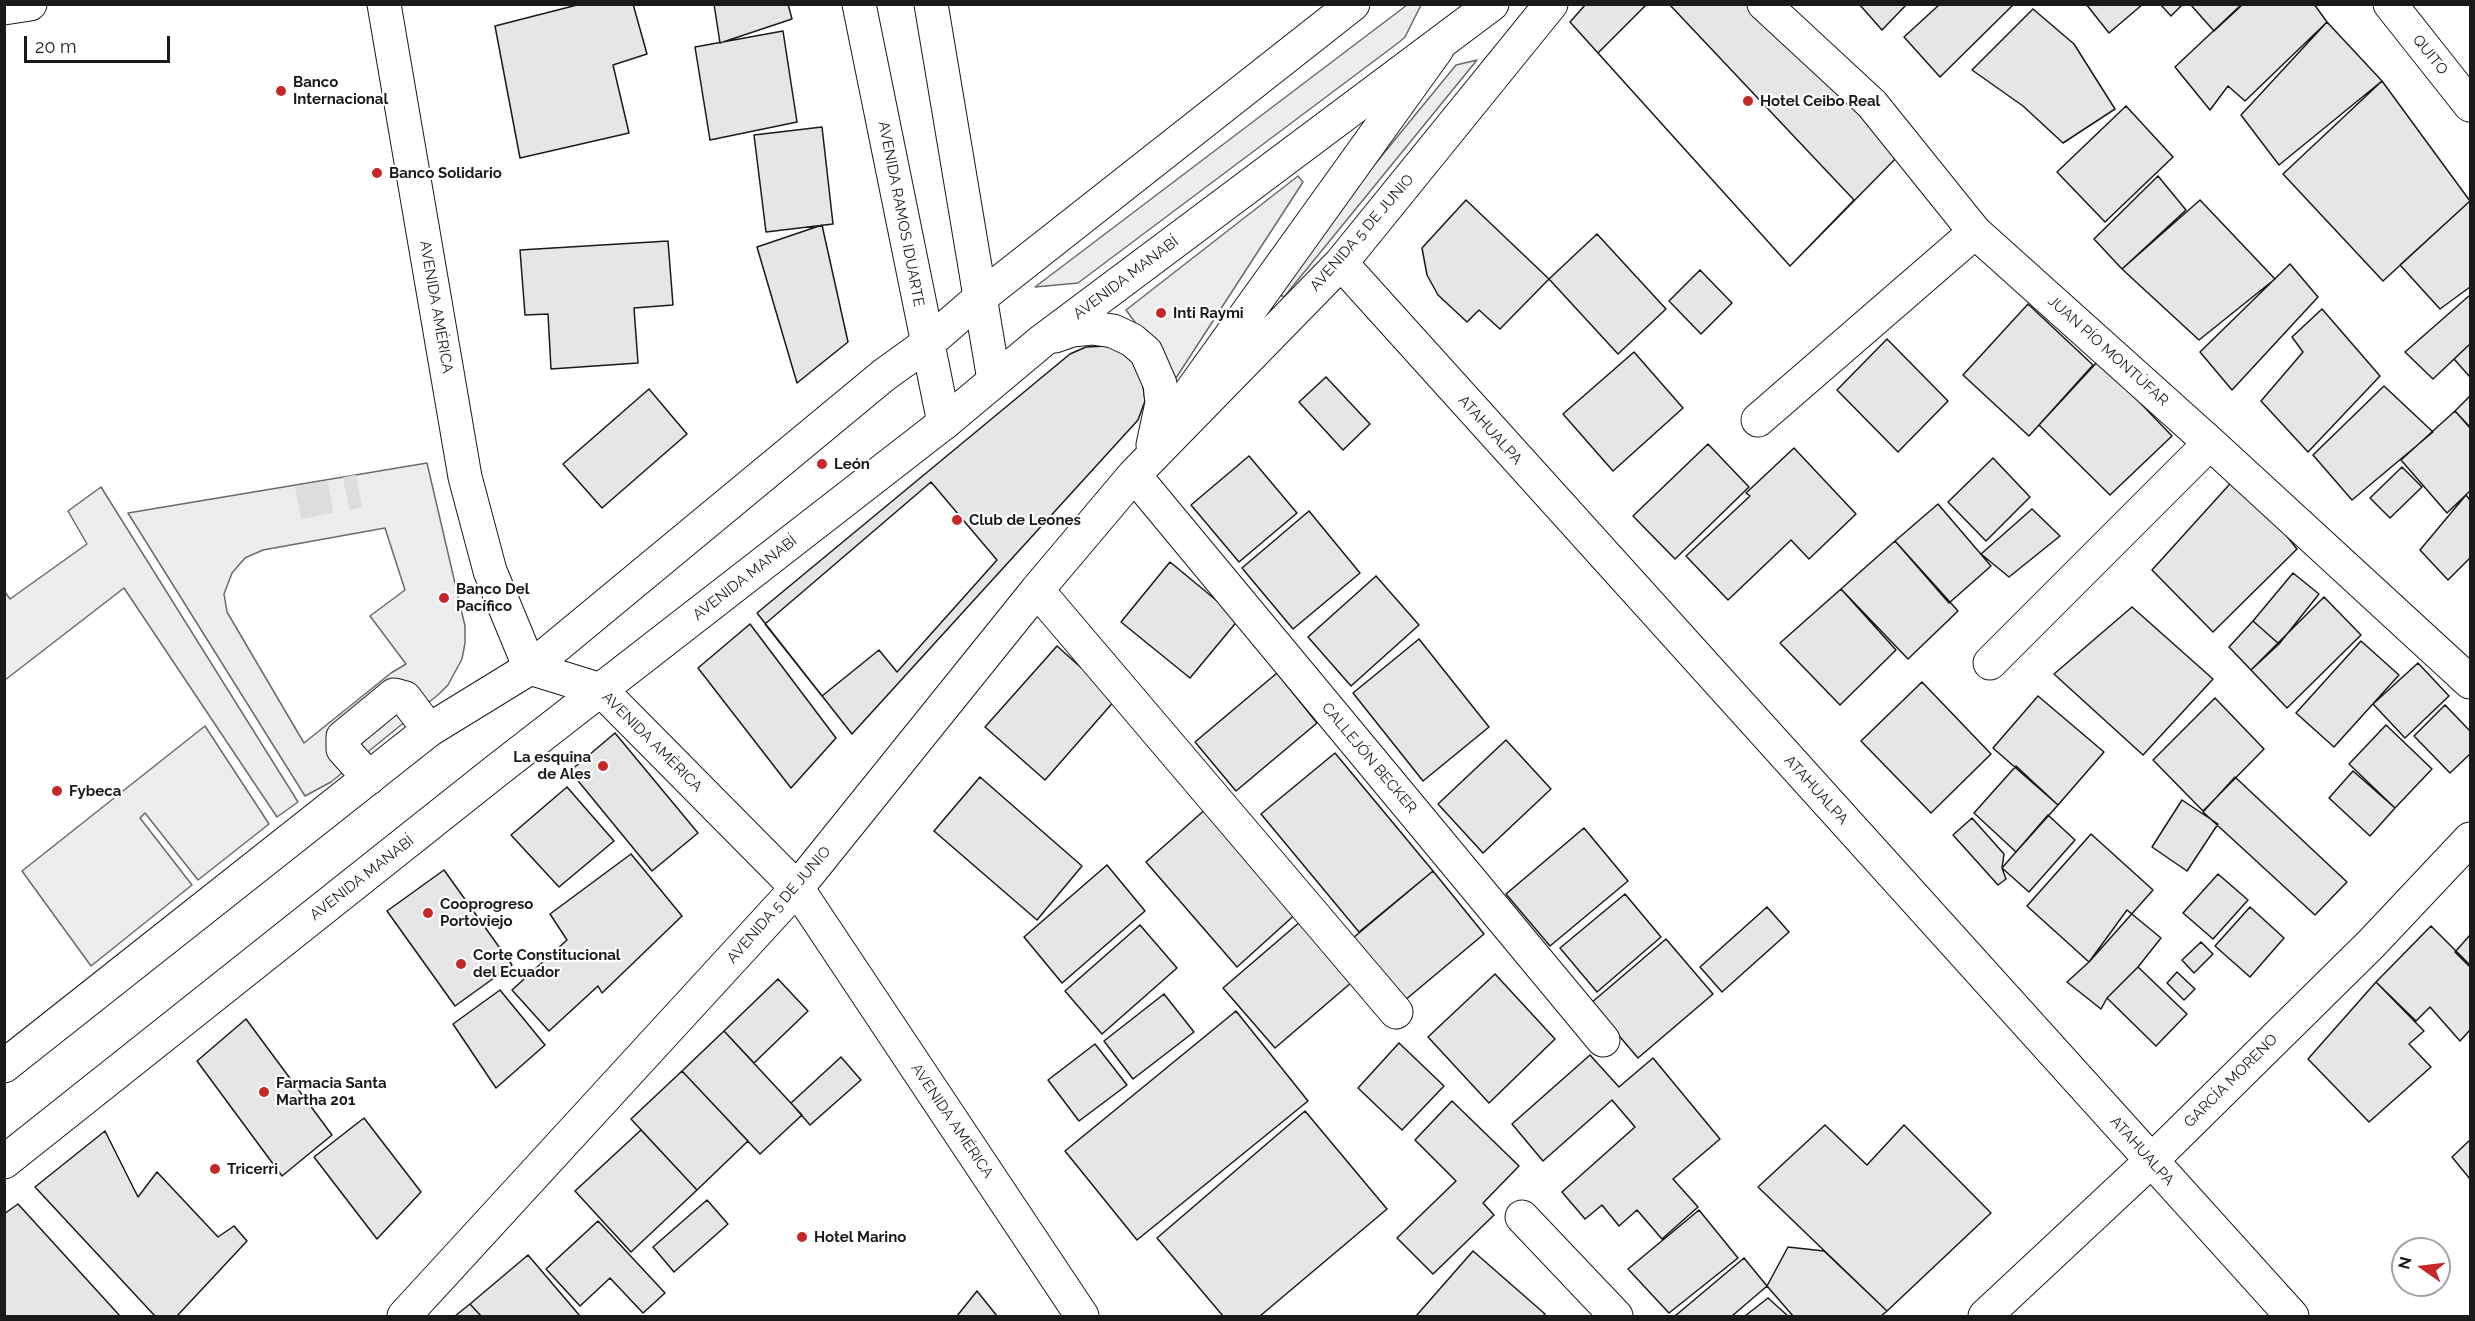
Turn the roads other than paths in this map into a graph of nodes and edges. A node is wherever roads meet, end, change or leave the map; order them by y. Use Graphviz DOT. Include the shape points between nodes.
graph roads {
  1 [pos="30,4"];
  2 [pos="384,4"];
  3 [pos="859,4"];
  4 [pos="930,4"];
  5 [pos="1353,4"];
  6 [pos="1467,4"];
  7 [pos="1492,4"];
  8 [pos="1551,4"];
  9 [pos="1764,4"];
  10 [pos="2390,4"];
  11 [pos="4,8"];
  12 [pos="1443,41"];
  13 [pos="2470,105"];
  14 [pos="1975,232"];
  15 [pos="1341,263"];
  16 [pos="981,297"];
  17 [pos="1042,341"];
  18 [pos="927,344"];
  19 [pos="994,380"];
  20 [pos="1758,420"];
  21 [pos="944,423"];
  22 [pos="2210,443"];
  23 [pos="1153,445"];
  24 [pos="1134,476"];
  25 [pos="1037,590"];
  26 [pos="1990,663"];
  27 [pos="530,668"];
  28 [pos="2470,682"];
  29 [pos="601,690"];
  30 [pos="429,730"];
  31 [pos="369,778"];
  32 [pos="2470,839"];
  33 [pos="797,888"];
  34 [pos="1396,1012"];
  35 [pos="1603,1040"];
  36 [pos="4,1066"];
  37 [pos="2151,1161"];
  38 [pos="4,1162"];
  39 [pos="1522,1217"];
  40 [pos="404,1317"];
  41 [pos="1082,1317"];
  42 [pos="1616,1317"];
  43 [pos="1985,1317"];
  44 [pos="2292,1317"];
  1 -- 11 [label="street"];
  2 -- 27 [label="street, AVENIDA AMÉRICA" via="465,477 490,571"];
  3 -- 18 [label="street, AVENIDA RAMOS IDUARTE"];
  4 -- 16 [label="street"];
  5 -- 16 [label="street"];
  6 -- 12 [label="street, AVENIDA 5 DE JUNIO"];
  7 -- 12 [label="street, AVENIDA MANABÍ"];
  8 -- 15 [label="street, AVENIDA 5 DE JUNIO"];
  9 -- 14 [label="street, JUAN PÍO MONTÚFAR" via="1872,104"];
  10 -- 13 [label="street, QUITO"];
  12 -- 17 [label="street, AVENIDA MANABÍ"];
  12 -- 23 [label="street, AVENIDA 5 DE JUNIO"];
  14 -- 20 [label="street"];
  14 -- 22 [label="street, JUAN PÍO MONTÚFAR"];
  15 -- 24 [label="street, AVENIDA 5 DE JUNIO"];
  15 -- 37 [label="street, ATAHUALPA"];
  16 -- 18 [label="street"];
  16 -- 19 [label="street"];
  17 -- 19 [label="street, AVENIDA MANABÍ"];
  17 -- 23 [label="street" via="1072,330 1092,328 1132,340 1146,352 1160,384 1162,403"];
  18 -- 21 [label="street, AVENIDA RAMOS IDUARTE"];
  18 -- 27 [label="street" via="884,375"];
  19 -- 21 [label="street, AVENIDA MANABÍ"];
  21 -- 29 [label="street, AVENIDA MANABÍ"];
  22 -- 26 [label="street"];
  22 -- 28 [label="street, JUAN PÍO MONTÚFAR"];
  23 -- 24 [label="street, AVENIDA 5 DE JUNIO"];
  24 -- 25 [label="street, AVENIDA 5 DE JUNIO"];
  24 -- 35 [label="street, CALLEJÓN BECKER"];
  25 -- 33 [label="street, AVENIDA 5 DE JUNIO"];
  25 -- 34 [label="street"];
  27 -- 29 [label="street, AVENIDA AMÉRICA"];
  27 -- 30 [label="street"];
  29 -- 33 [label="street, AVENIDA AMÉRICA"];
  29 -- 38 [label="street, AVENIDA MANABÍ"];
  30 -- 31 [label="street"];
  30 -- 31 [label="street" via="405,698 394,695 342,736 343,749"];
  31 -- 36 [label="street"];
  32 -- 37 [label="street, GARCÍA MORENO" via="2371,944"];
  33 -- 40 [label="street, AVENIDA 5 DE JUNIO"];
  33 -- 41 [label="street, AVENIDA AMÉRICA"];
  37 -- 43 [label="street, GARCÍA MORENO"];
  37 -- 44 [label="street, ATAHUALPA"];
  39 -- 42 [label="street"];
}
